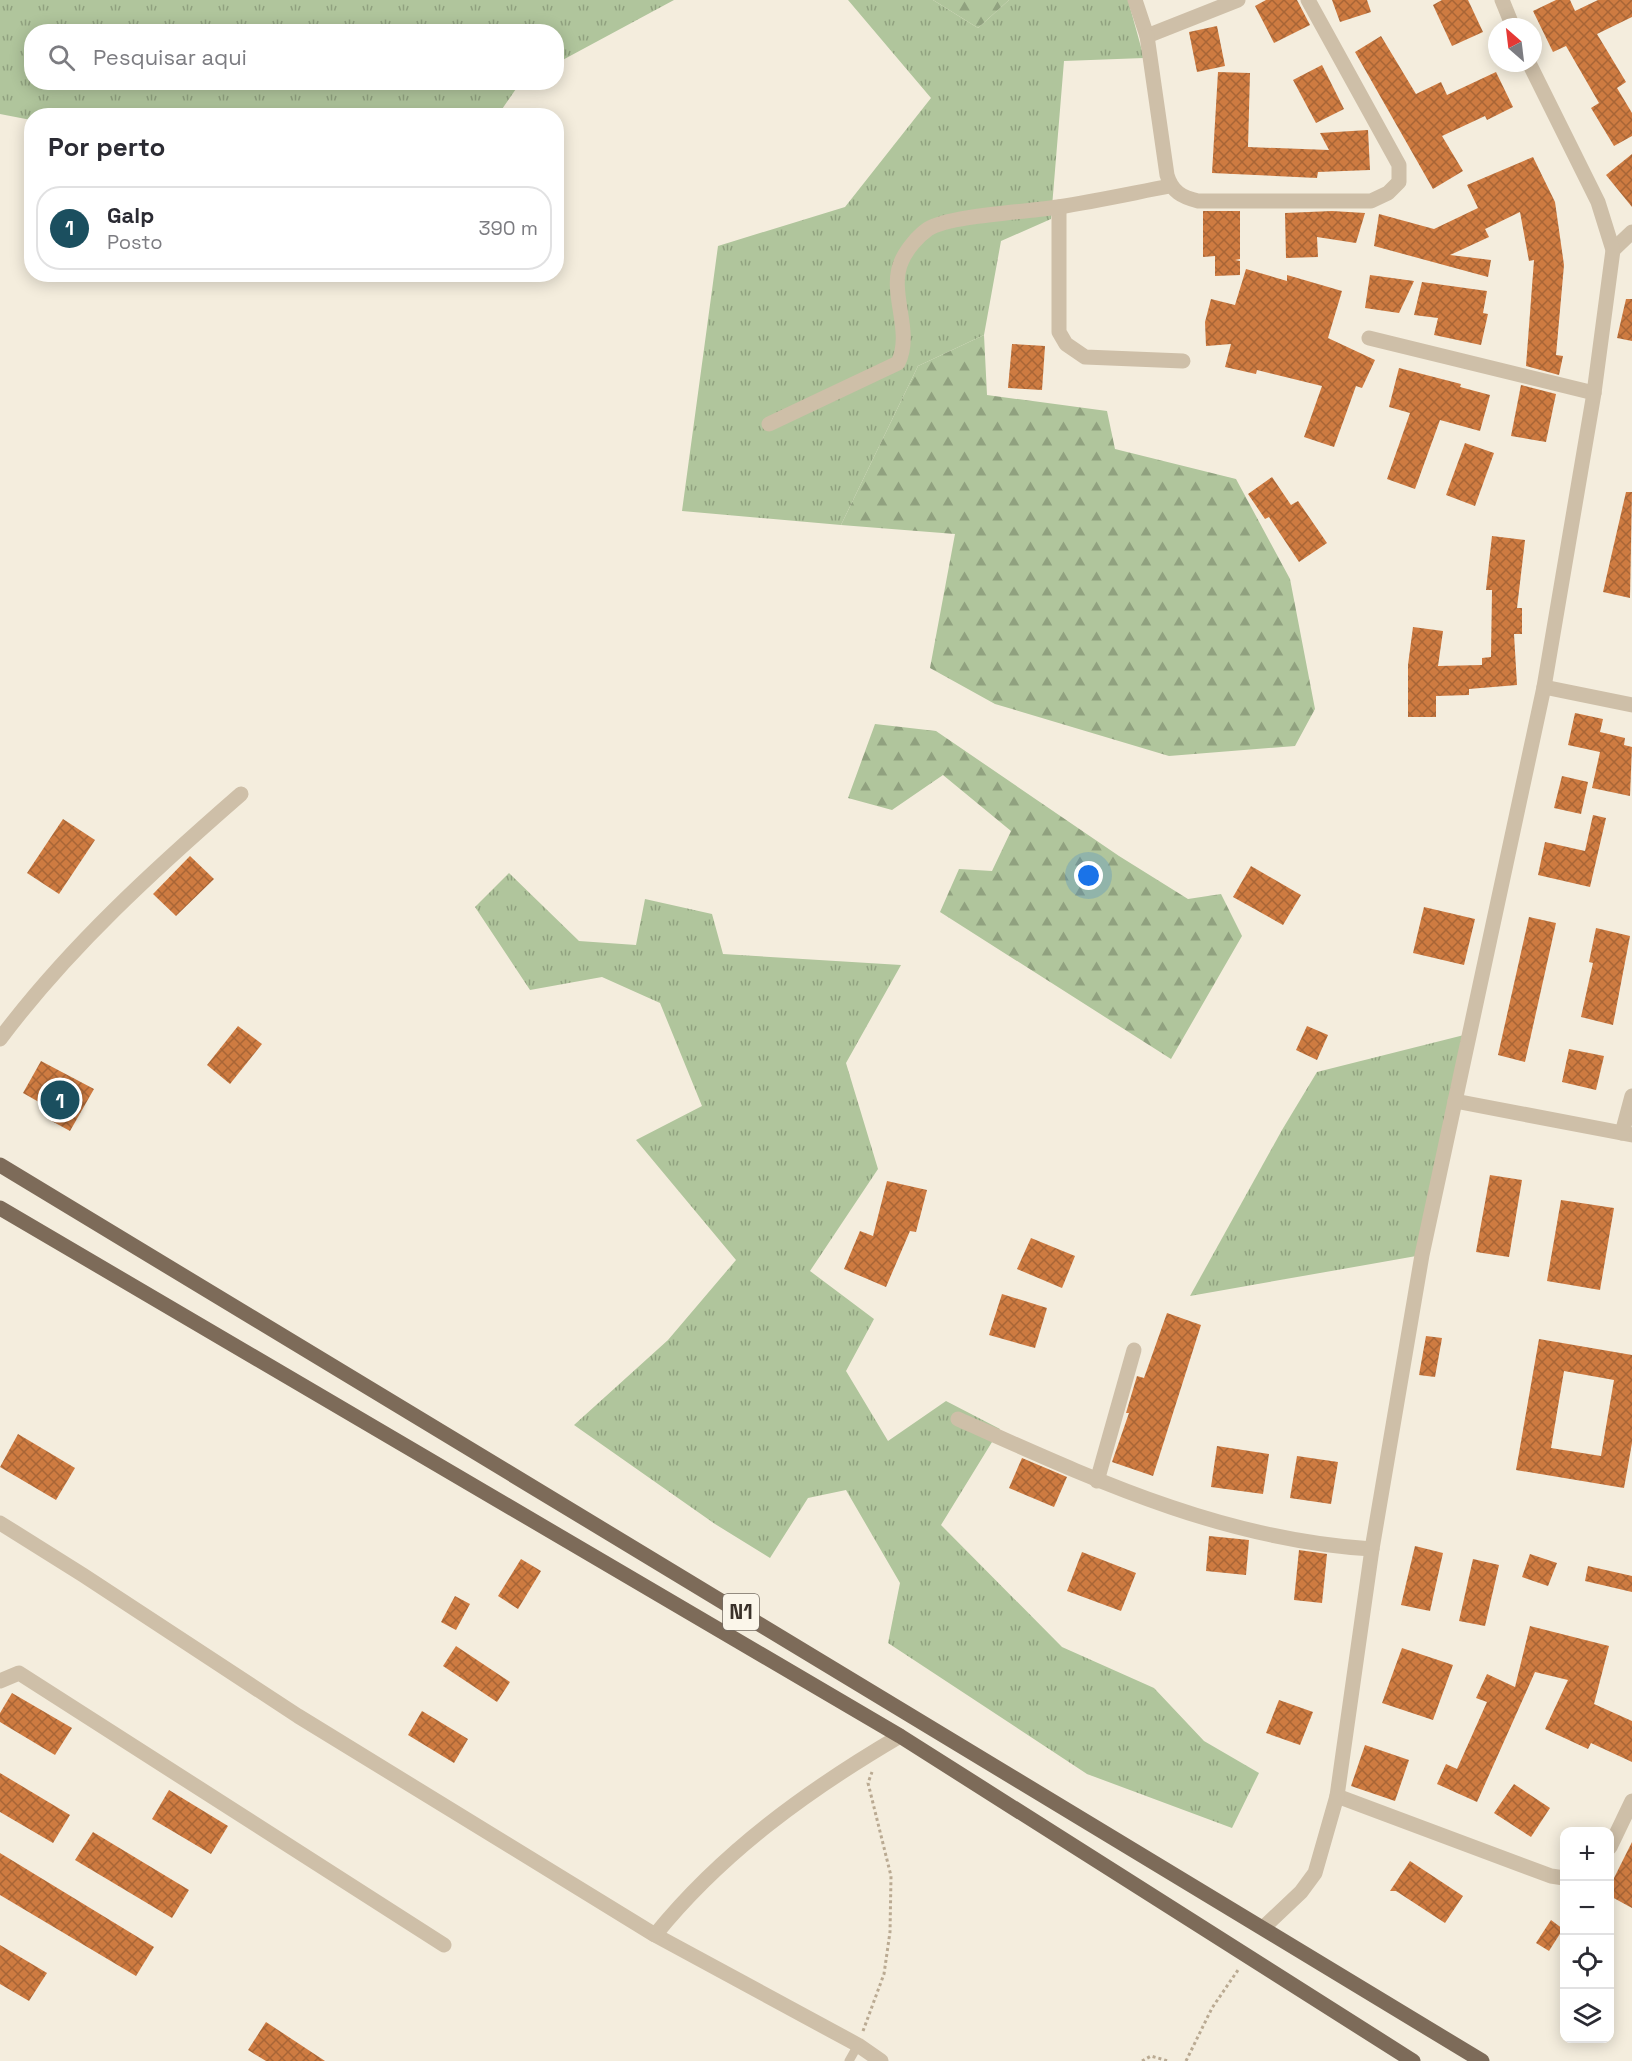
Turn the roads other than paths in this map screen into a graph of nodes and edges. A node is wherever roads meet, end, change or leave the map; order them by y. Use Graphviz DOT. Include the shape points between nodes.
graph roads {
  1 [pos="1135,0"];
  2 [pos="1238,0"];
  3 [pos="1308,0"];
  4 [pos="1502,0"];
  5 [pos="1510,18"];
  6 [pos="1147,36"];
  7 [pos="1533,72"];
  8 [pos="1170,186"];
  9 [pos="1059,207"];
  10 [pos="1632,232"];
  11 [pos="1613,250"];
  12 [pos="1370,338"];
  13 [pos="1183,361"];
  14 [pos="1594,393"];
  15 [pos="769,424"];
  16 [pos="1544,687"];
  17 [pos="1632,705"];
  18 [pos="241,794"];
  19 [pos="0,1040"];
  20 [pos="1632,1096"];
  21 [pos="1455,1101"];
  22 [pos="1627,1134"];
  23 [pos="0,1165"];
  24 [pos="0,1208"];
  25 [pos="1134,1350"];
  26 [pos="958,1419"];
  27 [pos="1097,1481"];
  28 [pos="0,1523"];
  29 [pos="1372,1549"];
  30 [pos="0,1681"];
  31 [pos="900,1737"];
  32 [pos="1337,1796"];
  33 [pos="1632,1801"];
  34 [pos="1614,1839"];
  35 [pos="1560,1877"];
  36 [pos="1264,1927"];
  37 [pos="655,1935"];
  38 [pos="444,1945"];
  39 [pos="858,2045"];
  40 [pos="849,2061"];
  41 [pos="881,2061"];
  42 [pos="1413,2061"];
  43 [pos="1482,2061"];
  1 -- 6 [label="street"];
  2 -- 6 [label="street"];
  3 -- 8 [label="street" via="1399,165 1399,182 1388,193 1357,202 1198,201 1186,198"];
  4 -- 5 [label="street"];
  6 -- 8 [label="street"];
  7 -- 11 [label="street" via="1598,202"];
  8 -- 9 [label="street"];
  9 -- 13 [label="street" via="1059,332 1066,344 1085,357"];
  9 -- 15 [label="street" via="947,222 928,229 913,243 897,274 904,333 898,363"];
  10 -- 11 [label="street"];
  11 -- 14 [label="street"];
  12 -- 14 [label="street"];
  14 -- 16 [label="street"];
  16 -- 17 [label="street"];
  16 -- 21 [label="street"];
  18 -- 19 [label="street" via="163,863 105,922"];
  20 -- 22 [label="street"];
  21 -- 22 [label="street"];
  21 -- 29 [label="street" via="1422,1255"];
  23 -- 36 [label="main road, N1"];
  24 -- 31 [label="main road, N1"];
  25 -- 27 [label="street"];
  26 -- 27 [label="street"];
  27 -- 29 [label="street" via="1179,1511 1253,1532 1320,1546"];
  28 -- 37 [label="street" via="298,1716"];
  29 -- 32 [label="street"];
  30 -- 38 [label="street" via="19,1673"];
  31 -- 37 [label="street" via="762,1828 686,1897"];
  31 -- 42 [label="main road, N1"];
  32 -- 35 [label="street"];
  32 -- 36 [label="street" via="1315,1872 1301,1892"];
  33 -- 34 [label="street"];
  36 -- 43 [label="main road, N1"];
  37 -- 39 [label="street"];
  39 -- 40 [label="lane"];
  39 -- 41 [label="street"];
}
